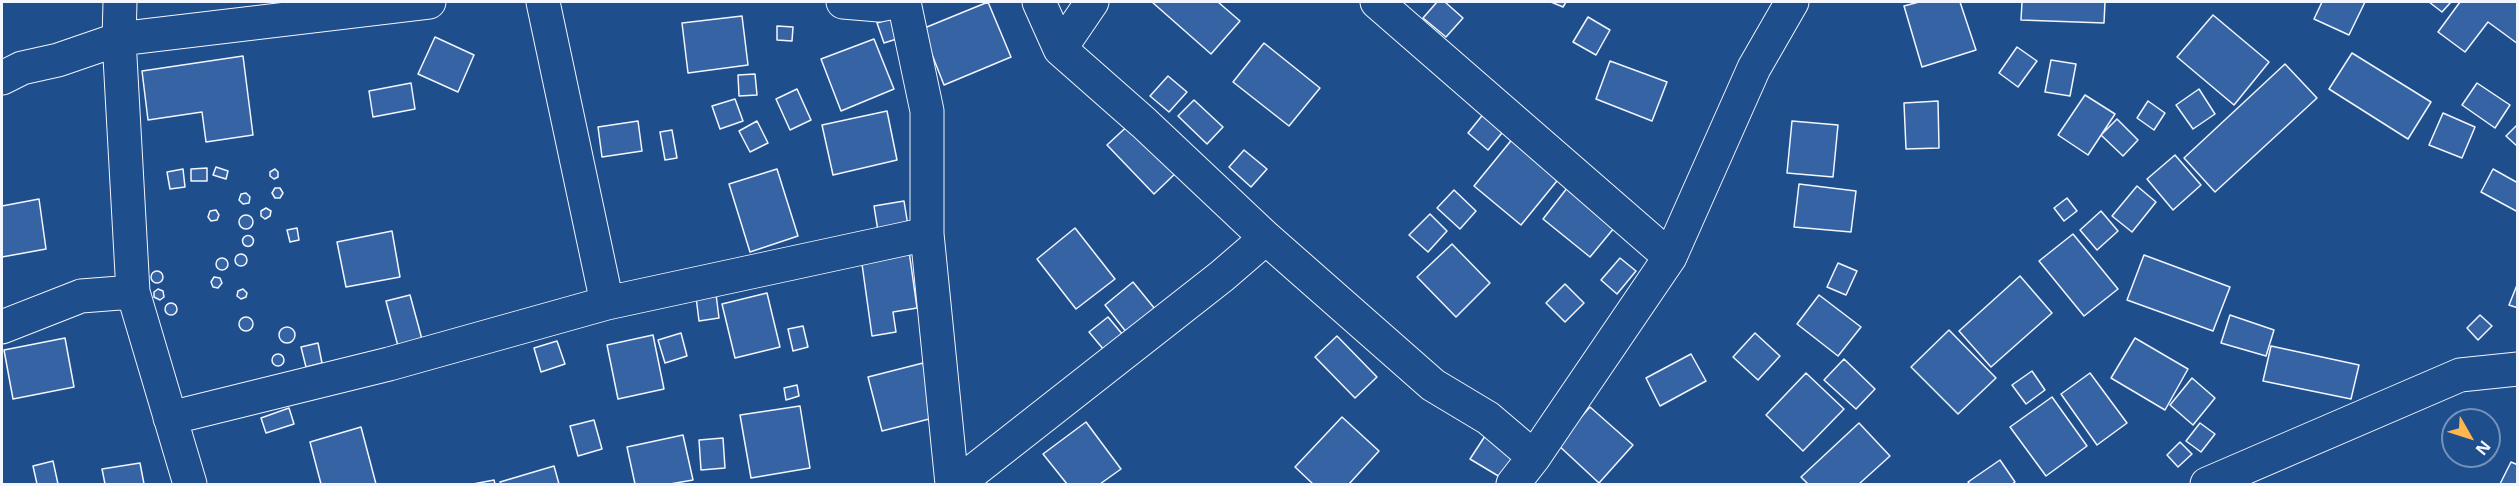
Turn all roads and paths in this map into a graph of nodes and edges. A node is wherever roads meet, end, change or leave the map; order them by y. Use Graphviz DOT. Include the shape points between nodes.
graph roads {
  1 [pos="120,2"];
  2 [pos="429,2"];
  3 [pos="543,2"];
  4 [pos="843,2"];
  5 [pos="894,2"];
  6 [pos="904,2"];
  7 [pos="1039,2"];
  8 [pos="1092,2"];
  9 [pos="1377,2"];
  10 [pos="1792,2"];
  11 [pos="119,39"];
  12 [pos="1060,49"];
  13 [pos="2,78"];
  14 [pos="927,234"];
  15 [pos="1266,238"];
  16 [pos="1670,257"];
  17 [pos="133,292"];
  18 [pos="607,303"];
  19 [pos="2,327"];
  20 [pos="2517,369"];
  21 [pos="170,418"];
  22 [pos="1534,457"];
  23 [pos="190,484"];
  24 [pos="952,484"];
  25 [pos="957,484"];
  26 [pos="1513,484"];
  27 [pos="2207,484"];
  1 -- 11 [label="street"];
  2 -- 11 [label="street"];
  3 -- 18 [label="street"];
  4 -- 5 [label="street"];
  6 -- 14 [label="street" via="927,111"];
  7 -- 12 [label="street"];
  8 -- 12 [label="street"];
  9 -- 16 [label="street"];
  10 -- 16 [label="street" via="1754,69"];
  11 -- 13 [label="street" via="22,68"];
  11 -- 17 [label="street"];
  12 -- 15 [label="street"];
  14 -- 18 [label="street"];
  14 -- 24 [label="street"];
  15 -- 22 [label="street" via="1433,385 1488,418"];
  15 -- 25 [label="street"];
  16 -- 22 [label="street"];
  17 -- 19 [label="street" via="81,296"];
  17 -- 21 [label="street"];
  18 -- 21 [label="street" via="389,364"];
  20 -- 27 [label="street" via="2460,375"];
  21 -- 23 [label="street"];
  22 -- 26 [label="street"];
}
